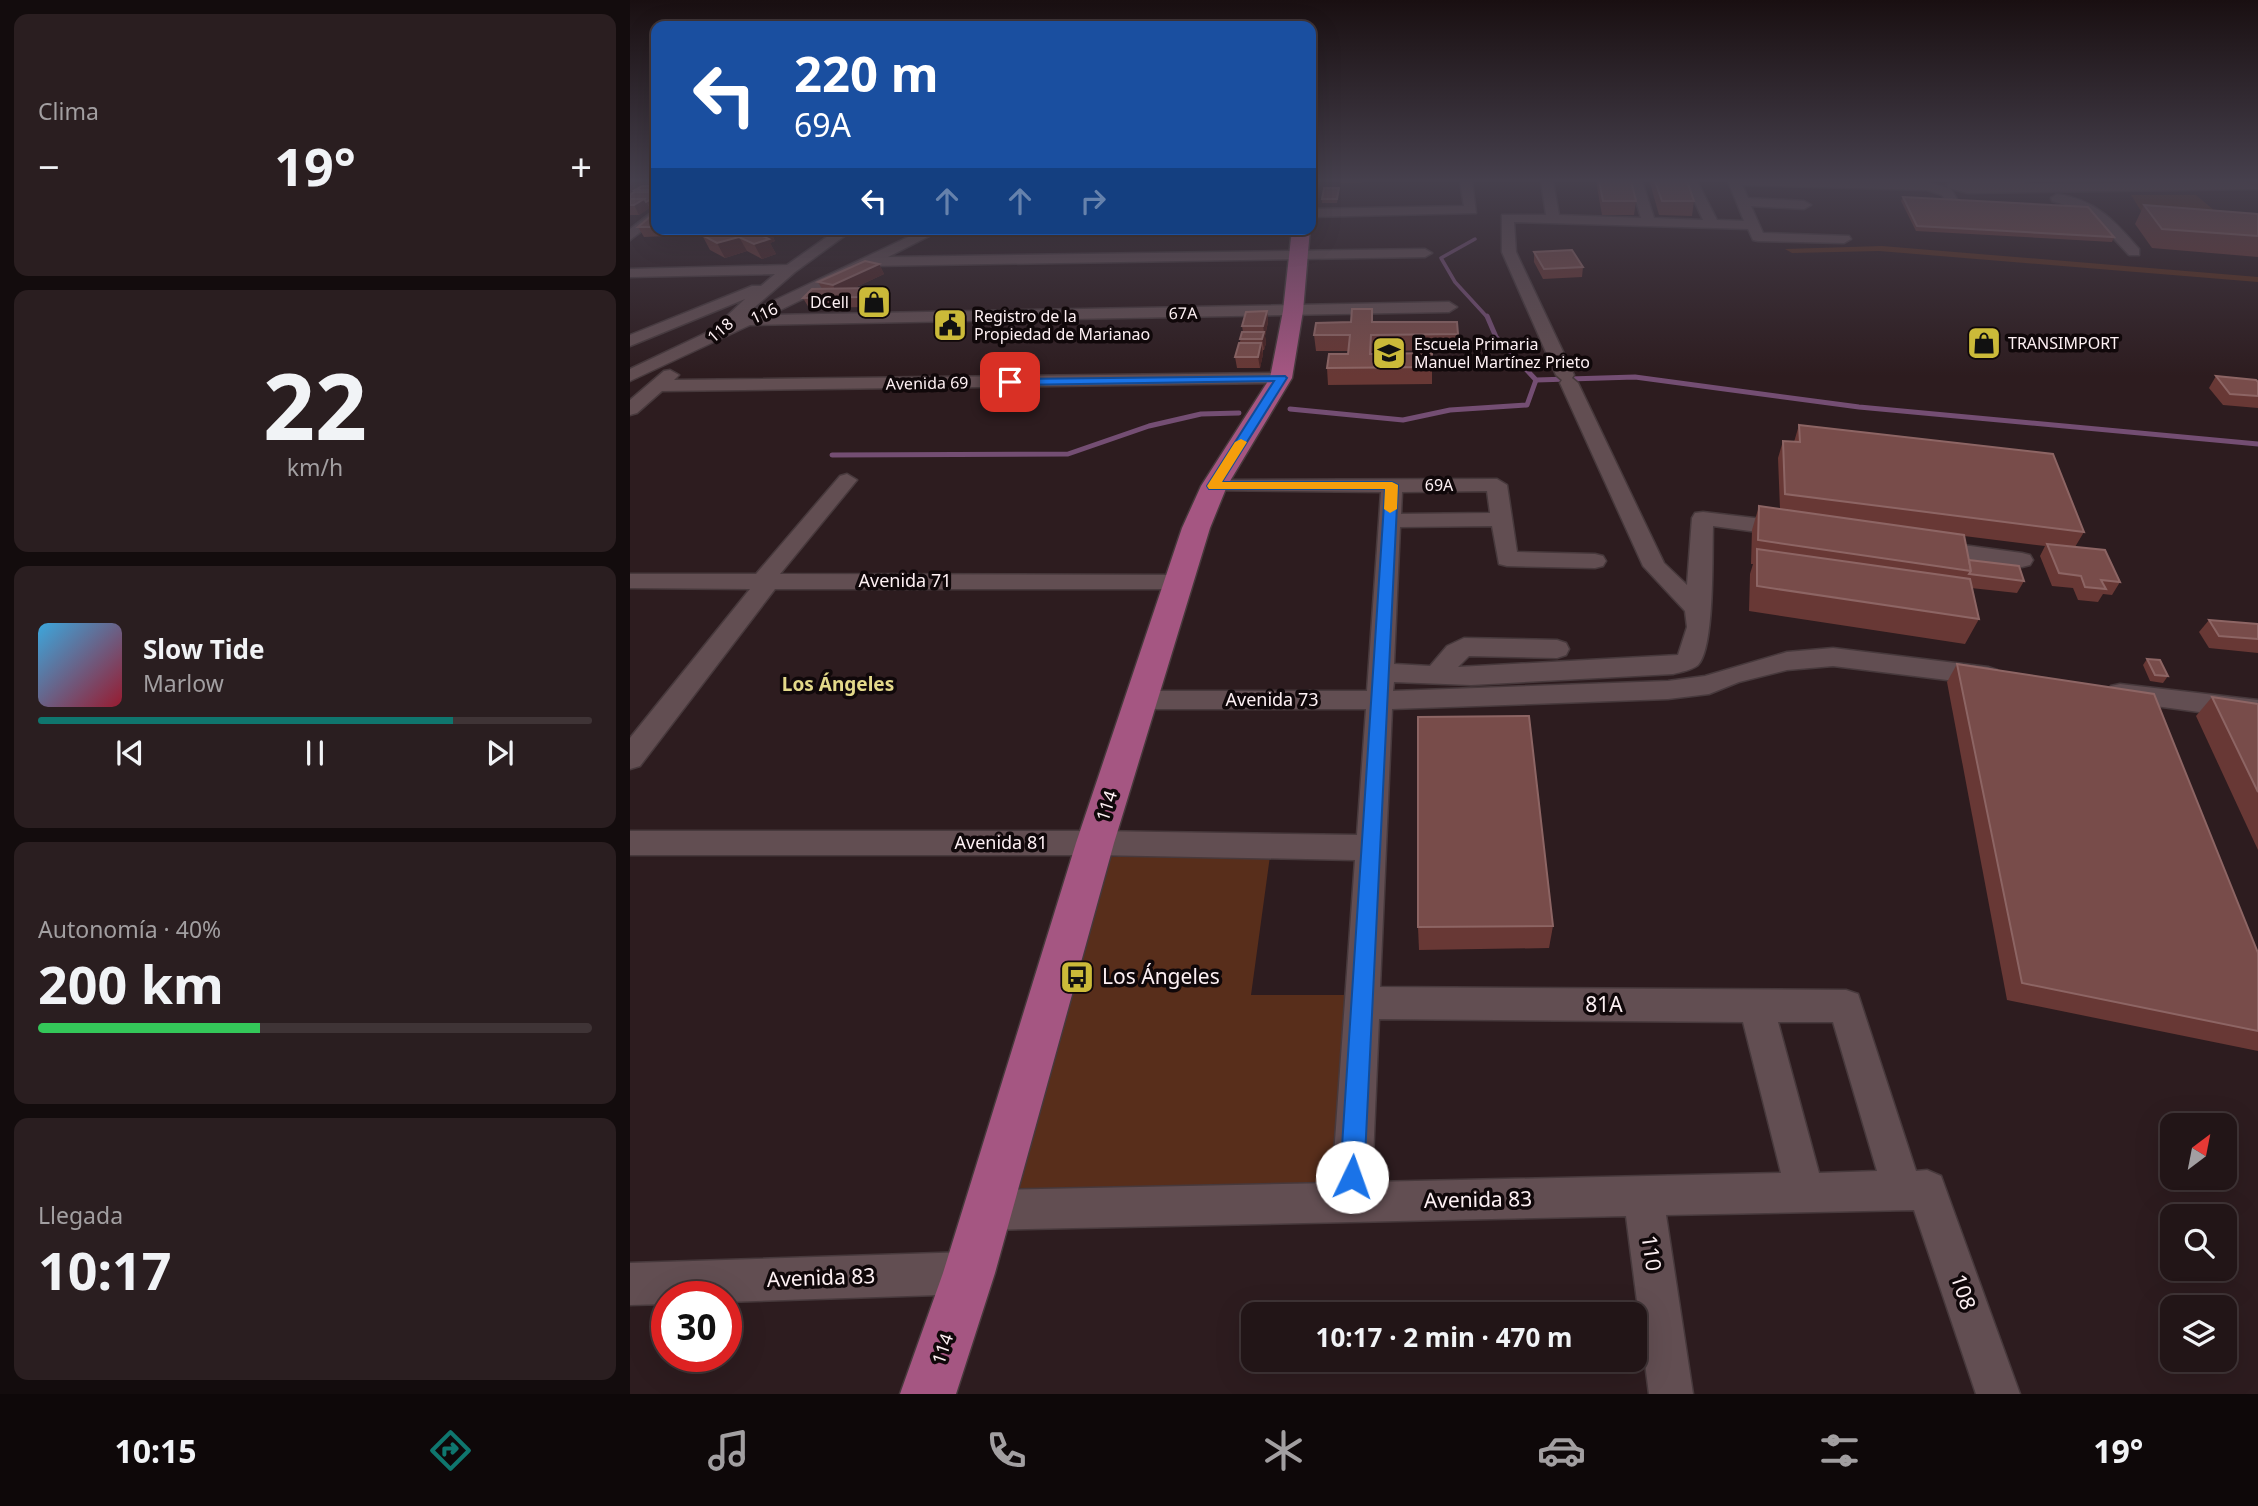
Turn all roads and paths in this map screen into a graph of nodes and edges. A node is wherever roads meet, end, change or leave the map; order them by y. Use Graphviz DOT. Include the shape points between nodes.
graph roads {
  1 [pos="824,246"];
  2 [pos="903,246"];
  3 [pos="1231,246"];
  4 [pos="1300,246"];
  5 [pos="1338,246"];
  6 [pos="1509,246"];
  7 [pos="2128,246"];
  8 [pos="2134,252"];
  9 [pos="1424,253"];
  10 [pos="872,262"];
  11 [pos="630,273"];
  12 [pos="784,275"];
  13 [pos="1449,307"];
  14 [pos="1293,311"];
  15 [pos="750,320"];
  16 [pos="710,338"];
  17 [pos="630,341"];
  18 [pos="630,377"];
  19 [pos="1281,378"];
  20 [pos="662,382"];
  21 [pos="630,409"];
  22 [pos="847,480"];
  23 [pos="1392,485"];
  24 [pos="1214,486"];
  25 [pos="1502,519"];
  26 [pos="1390,521"];
  27 [pos="1803,531"];
  28 [pos="1913,546"];
  29 [pos="2022,560"];
  30 [pos="1595,561"];
  31 [pos="766,580"];
  32 [pos="630,581"];
  33 [pos="1180,582"];
  34 [pos="1696,609"];
  35 [pos="1557,649"];
  36 [pos="1436,676"];
  37 [pos="2011,679"];
  38 [pos="2094,690"];
  39 [pos="1388,691"];
  40 [pos="1141,700"];
  41 [pos="2258,710"];
  42 [pos="630,758"];
  43 [pos="630,843"];
  44 [pos="1095,843"];
  45 [pos="1371,848"];
  46 [pos="1362,1003"];
  47 [pos="1756,1006"];
  48 [pos="1846,1006"];
  49 [pos="1914,1190"];
  50 [pos="1805,1192"];
  51 [pos="1643,1196"];
  52 [pos="1350,1202"];
  53 [pos="987,1210"];
  54 [pos="969,1273"];
  55 [pos="630,1284"];
  56 [pos="928,1394"];
  57 [pos="1671,1394"];
  58 [pos="1998,1394"];
  1 -- 12 [label="street, 118"];
  2 -- 10 [label="street, 116"];
  3 -- 10 [label="street"];
  4 -- 14 [label="main road, 114"];
  5 -- 9 [label="street"];
  6 -- 34 [label="street" via="1654,566"];
  7 -- 8 [label="street"];
  10 -- 15 [label="street, 116"];
  11 -- 12 [label="street"];
  12 -- 16 [label="street, 118"];
  12 -- 17 [label="street"];
  13 -- 14 [label="street, 67A"];
  14 -- 15 [label="street, 67A"];
  14 -- 19 [label="main road, 114"];
  15 -- 16 [label="street, 116"];
  16 -- 18 [label="street, 116"];
  16 -- 20 [label="street, 118"];
  18 -- 20 [label="street, Avenida 69"];
  19 -- 20 [label="street, Avenida 69"];
  19 -- 24 [label="main road, 114"];
  20 -- 21 [label="street, 118"];
  22 -- 31 [label="street"];
  23 -- 24 [label="street, 69A"];
  23 -- 25 [label="street, 69A" via="1497,485"];
  23 -- 26 [label="street"];
  24 -- 33 [label="main road, 114"];
  25 -- 26 [label="street"];
  25 -- 30 [label="street" via="1507,559"];
  26 -- 39 [label="street"];
  27 -- 34 [label="street" via="1703,518"];
  28 -- 29 [label="street"];
  31 -- 32 [label="street, Avenida 71"];
  31 -- 33 [label="street, Avenida 71"];
  31 -- 42 [label="street"];
  33 -- 40 [label="main road, 114"];
  34 -- 36 [label="street" via="1699,627 1693,654 1673,665"];
  35 -- 36 [label="street" via="1464,647"];
  36 -- 39 [label="street"];
  37 -- 39 [label="street" via="1833,657 1787,661 1709,685 1668,690"];
  38 -- 41 [label="street"];
  39 -- 40 [label="street, Avenida 73"];
  39 -- 45 [label="street"];
  40 -- 44 [label="main road, 114"];
  43 -- 44 [label="street, Avenida 81"];
  44 -- 45 [label="street, Avenida 81"];
  44 -- 53 [label="main road, 114"];
  45 -- 46 [label="street"];
  46 -- 47 [label="street, 81A"];
  46 -- 52 [label="street"];
  47 -- 48 [label="street, 81A"];
  47 -- 50 [label="street"];
  48 -- 49 [label="street, 108"];
  49 -- 50 [label="street, Avenida 83"];
  49 -- 58 [label="street, 108"];
  50 -- 51 [label="street, Avenida 83"];
  51 -- 52 [label="street, Avenida 83"];
  51 -- 57 [label="street, 110"];
  52 -- 53 [label="street, Avenida 83"];
  53 -- 54 [label="main road, 114"];
  54 -- 55 [label="street, Avenida 83"];
  54 -- 56 [label="main road, 114"];
}
